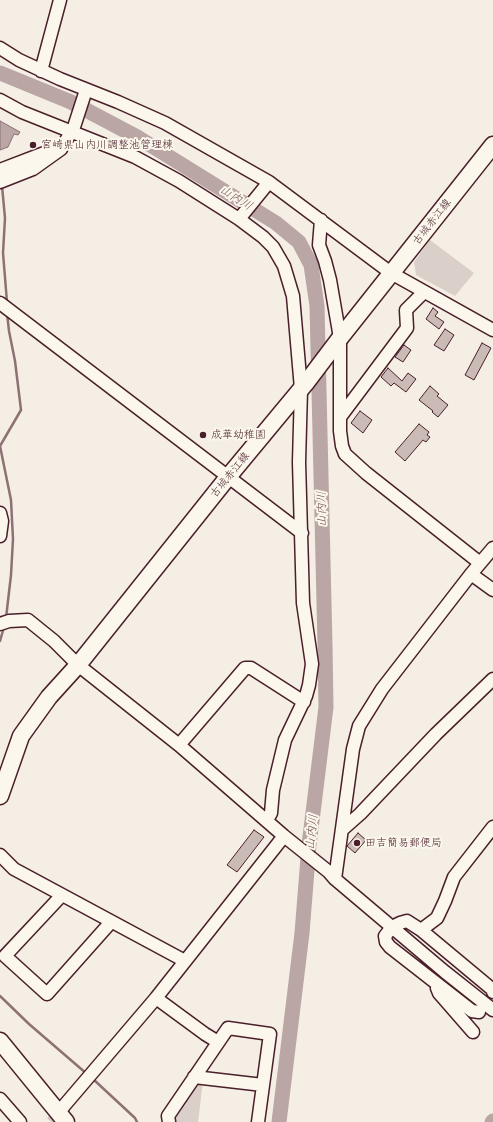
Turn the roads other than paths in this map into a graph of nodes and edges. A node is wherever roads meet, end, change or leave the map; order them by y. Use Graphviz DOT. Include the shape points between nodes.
graph roads {
  1 [pos="60,0"];
  2 [pos="0,48"];
  3 [pos="41,71"];
  4 [pos="85,94"];
  5 [pos="0,100"];
  6 [pos="73,129"];
  7 [pos="493,144"];
  8 [pos="55,154"];
  9 [pos="0,170"];
  10 [pos="0,182"];
  11 [pos="269,182"];
  12 [pos="239,219"];
  13 [pos="321,220"];
  14 [pos="391,273"];
  15 [pos="424,292"];
  16 [pos="1,303"];
  17 [pos="493,330"];
  18 [pos="338,341"];
  19 [pos="303,386"];
  20 [pos="341,416"];
  21 [pos="228,476"];
  22 [pos="0,513"];
  23 [pos="302,533"];
  24 [pos="0,536"];
  25 [pos="493,548"];
  26 [pos="480,563"];
  27 [pos="471,574"];
  28 [pos="493,590"];
  29 [pos="0,624"];
  30 [pos="78,665"];
  31 [pos="493,679"];
  32 [pos="304,702"];
  33 [pos="179,745"];
  34 [pos="0,796"];
  35 [pos="267,820"];
  36 [pos="493,827"];
  37 [pos="342,829"];
  38 [pos="284,836"];
  39 [pos="0,855"];
  40 [pos="332,875"];
  41 [pos="62,895"];
  42 [pos="111,922"];
  43 [pos="392,927"];
  44 [pos="421,930"];
  45 [pos="185,961"];
  46 [pos="436,983"];
  47 [pos="493,994"];
  48 [pos="156,998"];
  49 [pos="493,1010"];
  50 [pos="479,1012"];
  51 [pos="473,1032"];
  52 [pos="0,1041"];
  53 [pos="218,1042"];
  54 [pos="194,1077"];
  55 [pos="263,1085"];
  56 [pos="0,1099"];
  57 [pos="65,1115"];
  58 [pos="20,1122"];
  59 [pos="170,1122"];
  60 [pos="258,1122"];
  1 -- 3 [label="street"];
  2 -- 3 [label="street"];
  3 -- 4 [label="street"];
  4 -- 6 [label="street"];
  4 -- 11 [label="street" via="165,123"];
  5 -- 6 [label="street" via="22,112"];
  6 -- 8 [label="street"];
  6 -- 12 [label="street" via="135,157"];
  7 -- 14 [label="main road, 古城赤江線"];
  8 -- 9 [label="street" via="52,150"];
  8 -- 10 [label="street" via="33,169"];
  11 -- 12 [label="street"];
  11 -- 13 [label="street"];
  12 -- 19 [label="street" via="273,247 284,266 293,296"];
  13 -- 14 [label="street"];
  13 -- 18 [label="street" via="319,245 330,280"];
  14 -- 15 [label="street"];
  14 -- 18 [label="main road, 古城赤江線"];
  15 -- 17 [label="street"];
  15 -- 20 [label="street" via="406,310 407,328"];
  16 -- 21 [label="street"];
  18 -- 19 [label="main road, 古城赤江線"];
  18 -- 20 [label="street"];
  19 -- 21 [label="main road, 古城赤江線"];
  19 -- 23 [label="street" via="299,462"];
  20 -- 26 [label="street" via="342,446 345,454"];
  21 -- 23 [label="street"];
  21 -- 30 [label="main road, 古城赤江線"];
  22 -- 24 [label="street"];
  23 -- 32 [label="street" via="303,604 312,664"];
  25 -- 26 [label="street"];
  26 -- 27 [label="street"];
  27 -- 28 [label="street"];
  27 -- 37 [label="street" via="382,689 359,726 353,749"];
  29 -- 30 [label="street" via="28,620"];
  30 -- 33 [label="street"];
  30 -- 34 [label="main road, 古城赤江線" via="49,697 21,736"];
  31 -- 37 [label="street" via="436,734 360,814"];
  32 -- 33 [label="street" via="251,668 245,668"];
  32 -- 35 [label="street" via="285,740 273,790 271,813"];
  33 -- 35 [label="street"];
  35 -- 38 [label="street"];
  36 -- 44 [label="street" via="454,877 437,918"];
  37 -- 40 [label="street"];
  38 -- 40 [label="street"];
  38 -- 45 [label="street"];
  39 -- 41 [label="street" via="14,869"];
  40 -- 43 [label="street"];
  41 -- 42 [label="street"];
  41 -- 42 [label="street" via="5,956 46,994"];
  42 -- 45 [label="street"];
  43 -- 44 [label="street" via="407,921"];
  43 -- 46 [label="street" via="385,936 386,942"];
  43 -- 49 [label="street"];
  44 -- 47 [label="street" via="493,990"];
  45 -- 48 [label="street"];
  46 -- 50 [label="street" via="472,1010"];
  46 -- 51 [label="street" via="439,993"];
  48 -- 53 [label="street"];
  48 -- 57 [label="street" via="81,1086"];
  52 -- 57 [label="main road"];
  53 -- 54 [label="street"];
  53 -- 55 [label="street" via="228,1028 270,1034"];
  54 -- 55 [label="street"];
  54 -- 59 [label="street" via="168,1116"];
  55 -- 60 [label="street"];
  56 -- 58 [label="street"];
}
